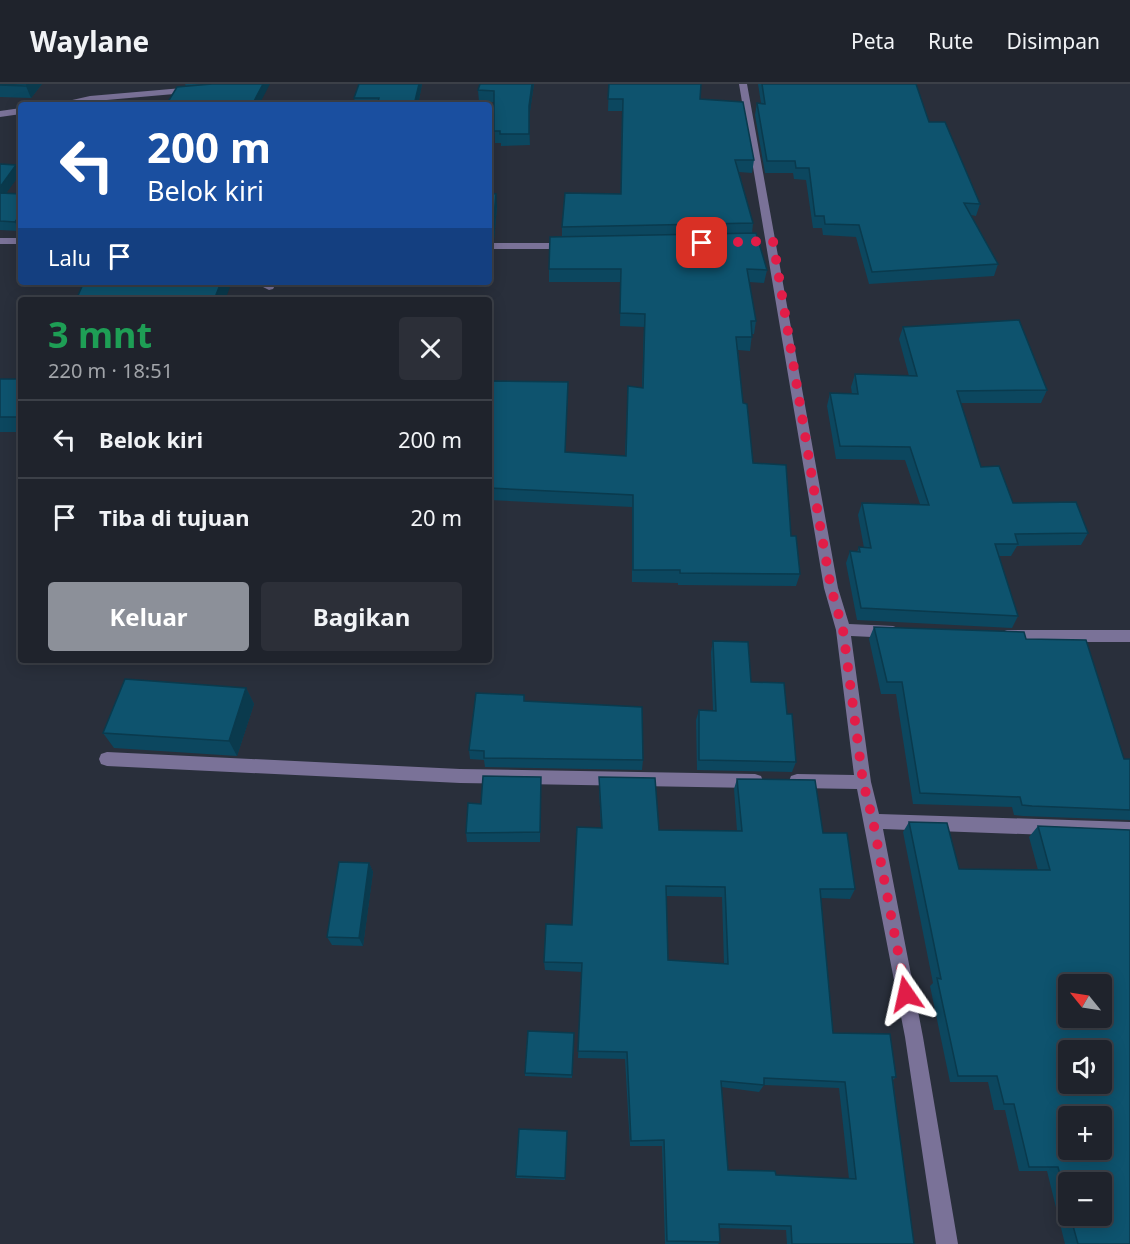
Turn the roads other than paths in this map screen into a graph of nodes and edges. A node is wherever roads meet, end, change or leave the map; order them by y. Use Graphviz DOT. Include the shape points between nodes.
graph roads {
  1 [pos="744,84"];
  2 [pos="205,89"];
  3 [pos="72,102"];
  4 [pos="18,111"];
  5 [pos="0,114"];
  6 [pos="0,241"];
  7 [pos="18,241"];
  8 [pos="585,245"];
  9 [pos="492,246"];
  10 [pos="843,630"];
  11 [pos="912,633"];
  12 [pos="994,635"];
  13 [pos="1130,636"];
  14 [pos="107,759"];
  15 [pos="863,782"];
  16 [pos="873,821"];
  17 [pos="1130,830"];
  18 [pos="947,1244"];
  1 -- 10 [label="street" via="767,242 829,577"];
  2 -- 3 [label="street"];
  4 -- 5 [label="street"];
  6 -- 7 [label="street"];
  8 -- 9 [label="street"];
  10 -- 11 [label="street"];
  10 -- 15 [label="street"];
  12 -- 13 [label="street"];
  14 -- 15 [label="street" via="460,776"];
  15 -- 16 [label="street"];
  16 -- 17 [label="street"];
  16 -- 18 [label="street" via="914,1037"];
}
